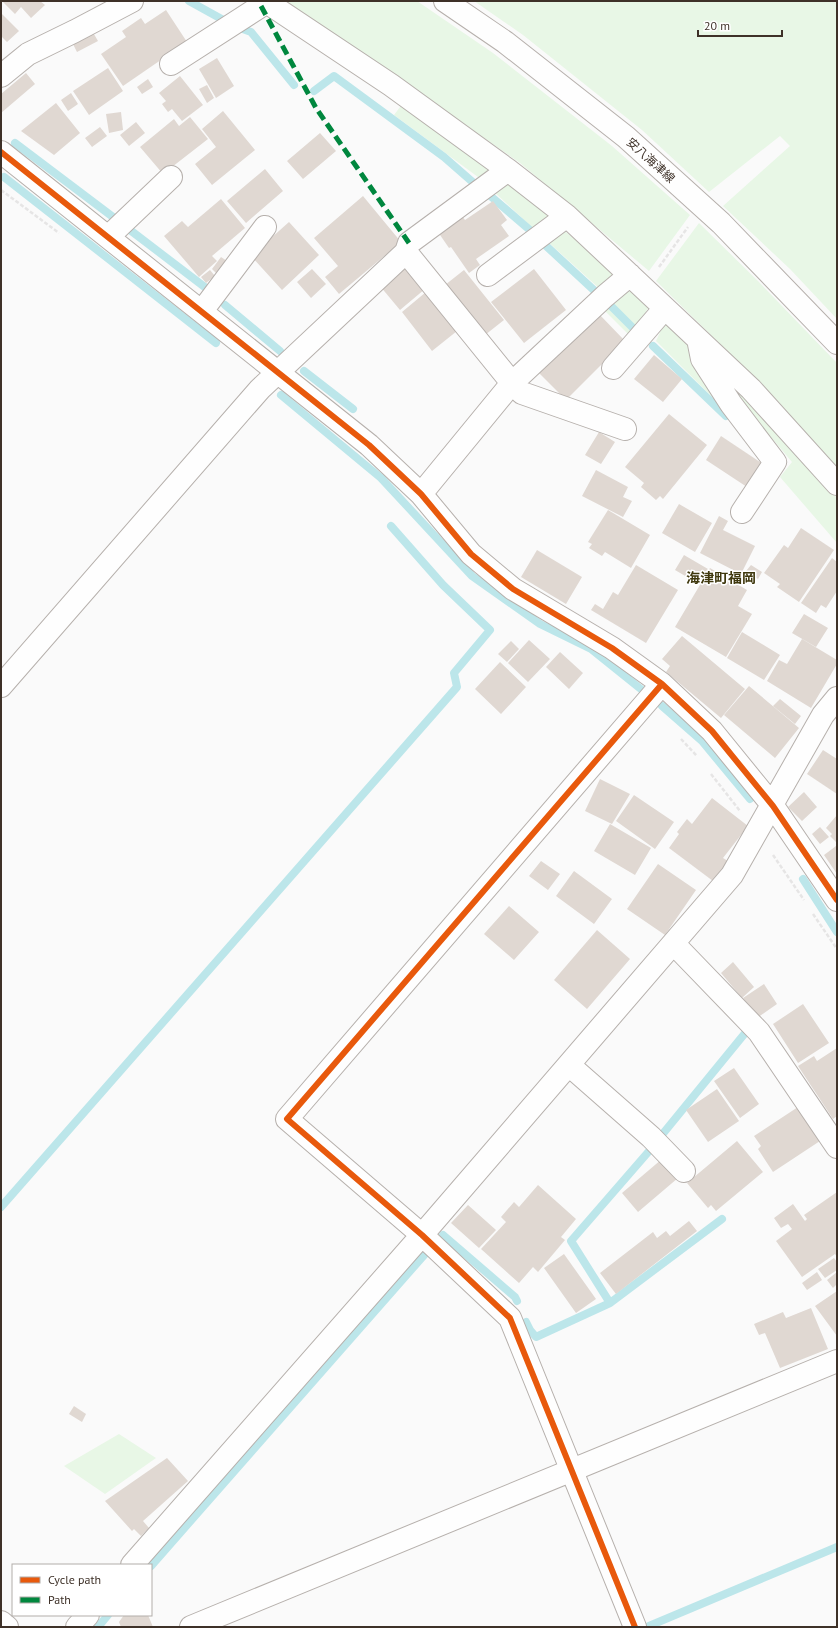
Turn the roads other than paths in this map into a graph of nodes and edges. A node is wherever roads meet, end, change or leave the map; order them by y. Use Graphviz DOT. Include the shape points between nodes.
graph roads {
  1 [pos="132,1"];
  2 [pos="264,1"];
  3 [pos="445,1"];
  4 [pos="171,64"];
  5 [pos="1,76"];
  6 [pos="1,152"];
  7 [pos="508,170"];
  8 [pos="171,177"];
  9 [pos="567,216"];
  10 [pos="265,227"];
  11 [pos="108,237"];
  12 [pos="406,252"];
  13 [pos="488,276"];
  14 [pos="637,282"];
  15 [pos="665,308"];
  16 [pos="202,311"];
  17 [pos="698,339"];
  18 [pos="837,343"];
  19 [pos="613,368"];
  20 [pos="278,371"];
  21 [pos="512,383"];
  22 [pos="624,429"];
  23 [pos="837,484"];
  24 [pos="421,494"];
  25 [pos="742,512"];
  26 [pos="662,684"];
  27 [pos="1,686"];
  28 [pos="837,698"];
  29 [pos="773,806"];
  30 [pos="837,900"];
  31 [pos="674,944"];
  32 [pos="569,1065"];
  33 [pos="837,1147"];
  34 [pos="684,1171"];
  35 [pos="422,1235"];
  36 [pos="837,1361"];
  37 [pos="570,1470"];
  38 [pos="133,1564"];
  39 [pos="87,1616"];
  40 [pos="1,1622"];
  41 [pos="7,1627"];
  42 [pos="77,1627"];
  43 [pos="191,1627"];
  44 [pos="635,1627"];
  1 -- 5 [label="street" via="28,54"];
  2 -- 4 [label="street" via="261,6"];
  2 -- 7 [label="street" via="391,85"];
  3 -- 18 [label="street, 安八海津線" via="505,42 626,137 721,223"];
  6 -- 11 [label="street"];
  7 -- 9 [label="street"];
  7 -- 12 [label="street" via="409,243"];
  8 -- 11 [label="street"];
  9 -- 13 [label="street"];
  9 -- 14 [label="street"];
  10 -- 16 [label="street"];
  11 -- 16 [label="street"];
  12 -- 20 [label="street"];
  12 -- 21 [label="street"];
  14 -- 15 [label="street"];
  14 -- 21 [label="street" via="604,296"];
  15 -- 17 [label="street"];
  15 -- 19 [label="street"];
  16 -- 20 [label="street"];
  17 -- 23 [label="street" via="751,389"];
  17 -- 25 [label="street" via="702,359 731,404 775,462"];
  20 -- 24 [label="street" via="369,445"];
  20 -- 27 [label="street"];
  21 -- 22 [label="street" via="522,393"];
  21 -- 24 [label="street"];
  24 -- 26 [label="street" via="471,554 513,589 612,648"];
  26 -- 29 [label="street" via="712,731"];
  26 -- 35 [label="street" via="287,1119"];
  28 -- 29 [label="street" via="823,715"];
  29 -- 30 [label="street"];
  29 -- 31 [label="street" via="732,875"];
  31 -- 32 [label="street"];
  31 -- 33 [label="street" via="759,1032"];
  32 -- 34 [label="street" via="651,1137"];
  32 -- 35 [label="street"];
  35 -- 37 [label="street" via="510,1318"];
  35 -- 38 [label="street"];
  36 -- 37 [label="street"];
  37 -- 43 [label="street"];
  37 -- 44 [label="street"];
  39 -- 42 [label="street"];
  40 -- 41 [label="street"];
}
